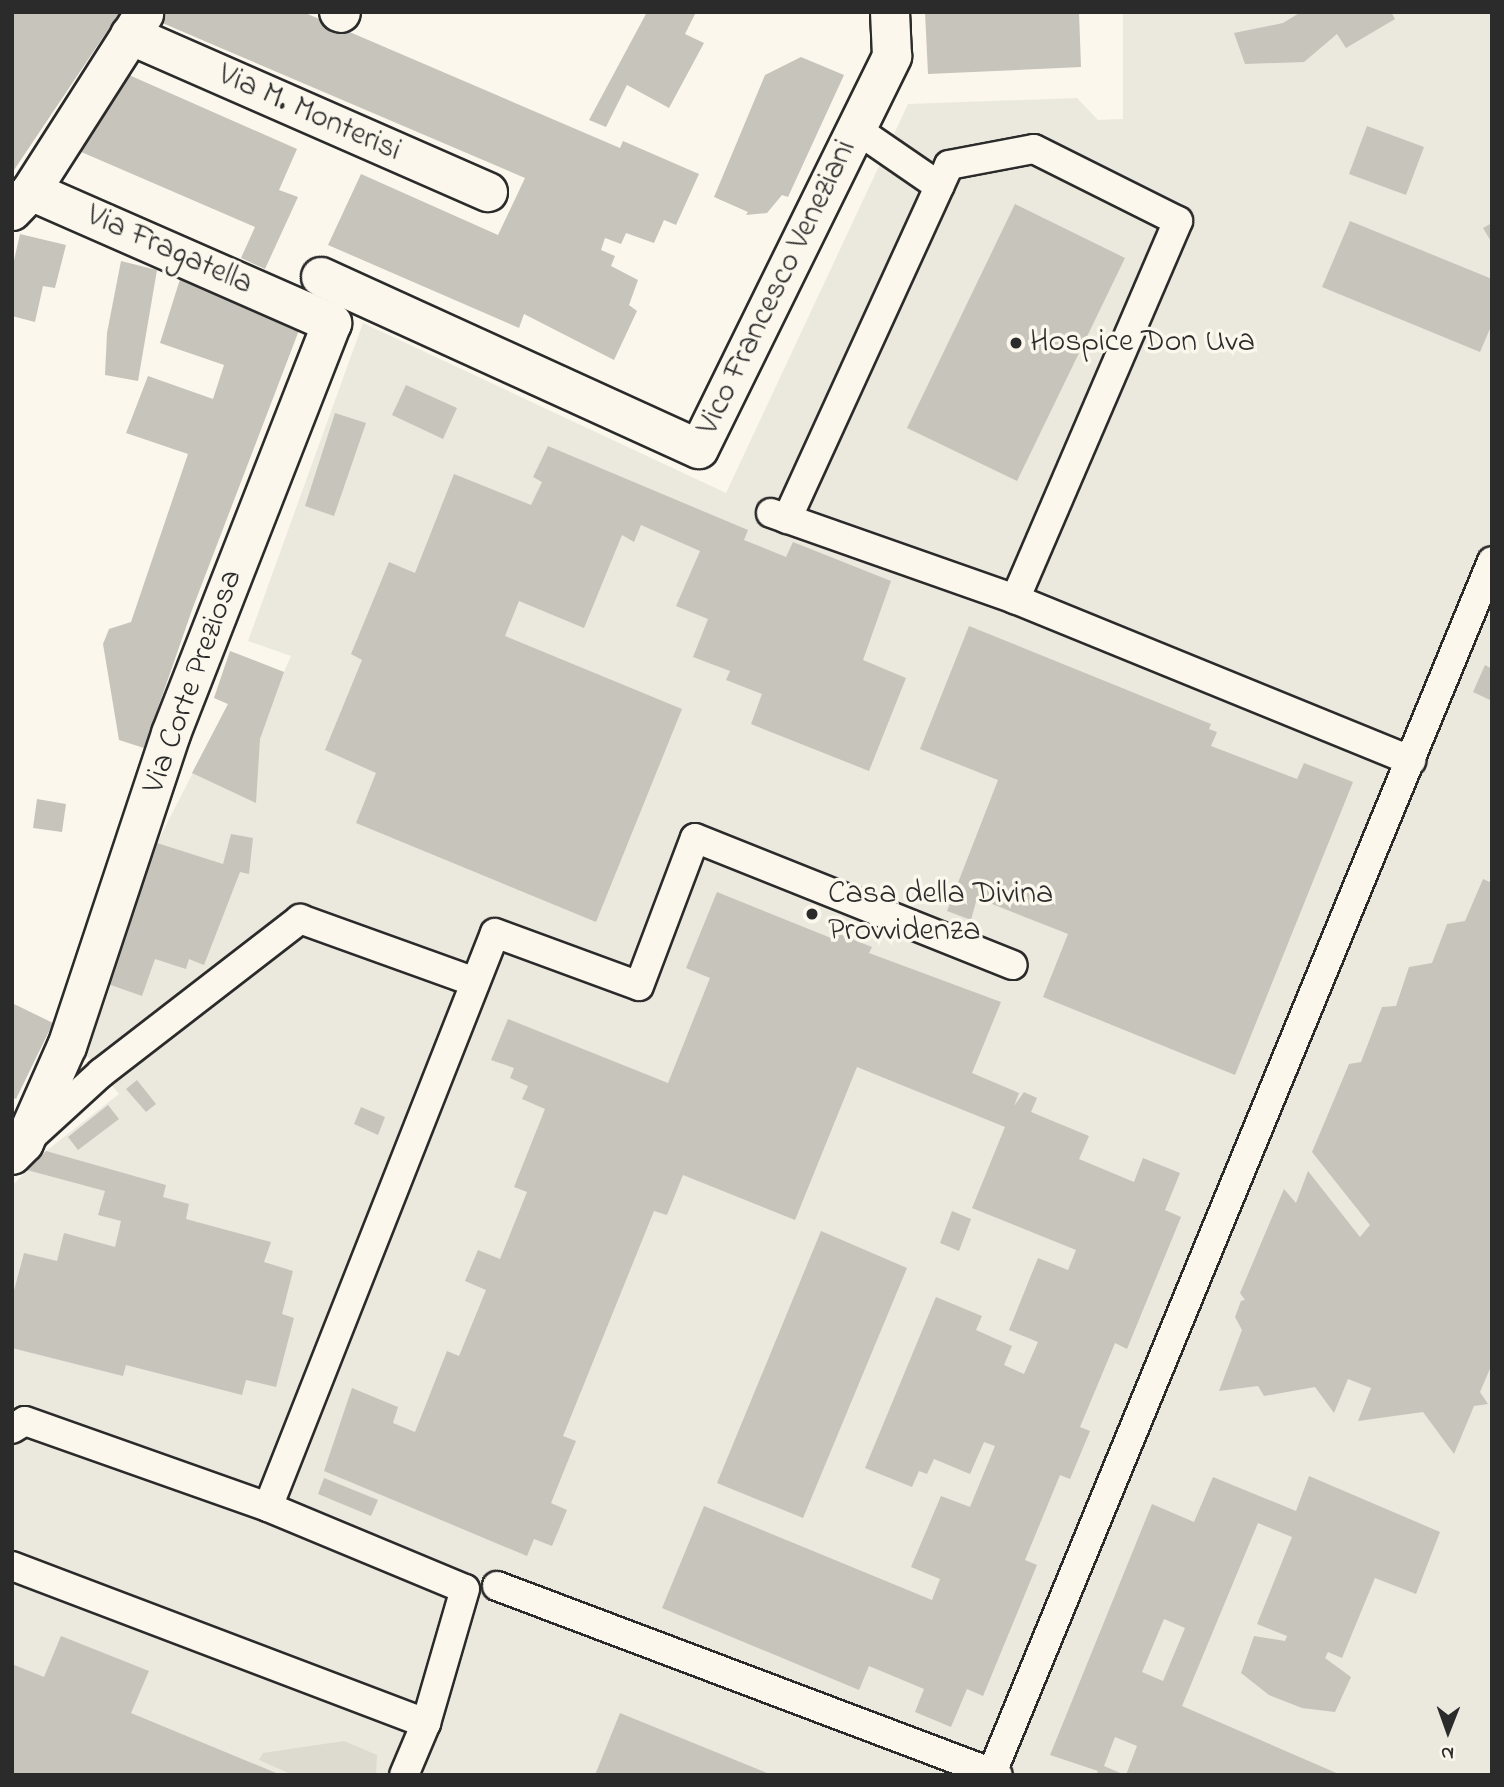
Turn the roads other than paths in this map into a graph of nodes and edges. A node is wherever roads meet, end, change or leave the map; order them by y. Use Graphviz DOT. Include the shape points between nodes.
graph roads {
  1 [pos="890,12"];
  2 [pos="138,24"];
  3 [pos="856,129"];
  4 [pos="939,186"];
  5 [pos="488,192"];
  6 [pos="22,201"];
  7 [pos="321,277"];
  8 [pos="332,323"];
  9 [pos="1492,561"];
  10 [pos="1014,599"];
  11 [pos="1412,761"];
  12 [pos="1013,965"];
  13 [pos="475,982"];
  14 [pos="18,1149"];
  15 [pos="12,1429"];
  16 [pos="268,1507"];
  17 [pos="12,1566"];
  18 [pos="497,1586"];
  19 [pos="426,1723"];
  20 [pos="994,1774"];
  21 [pos="404,1775"];
  1 -- 3 [label="street, Vico Francesco Veneziani" via="892,56"];
  2 -- 5 [label="street, Via M. Monterisi"];
  2 -- 6 [label="street"];
  3 -- 4 [label="lane"];
  3 -- 7 [label="street, Vico Francesco Veneziani" via="699,449"];
  4 -- 10 [label="lane" via="779,516"];
  4 -- 10 [label="lane" via="949,165 1034,149 1178,221"];
  6 -- 8 [label="street, Via Fragatella"];
  8 -- 14 [label="street, Via Corte Preziosa" via="171,734 67,1046"];
  9 -- 11 [label="lane"];
  10 -- 11 [label="lane"];
  11 -- 20 [label="lane"];
  12 -- 13 [label="lane" via="695,838 639,986 495,933"];
  13 -- 14 [label="lane" via="300,919 101,1073"];
  13 -- 16 [label="lane"];
  15 -- 16 [label="lane" via="25,1421"];
  16 -- 19 [label="lane" via="465,1589"];
  17 -- 19 [label="lane"];
  18 -- 20 [label="lane"];
  19 -- 21 [label="lane"];
}
